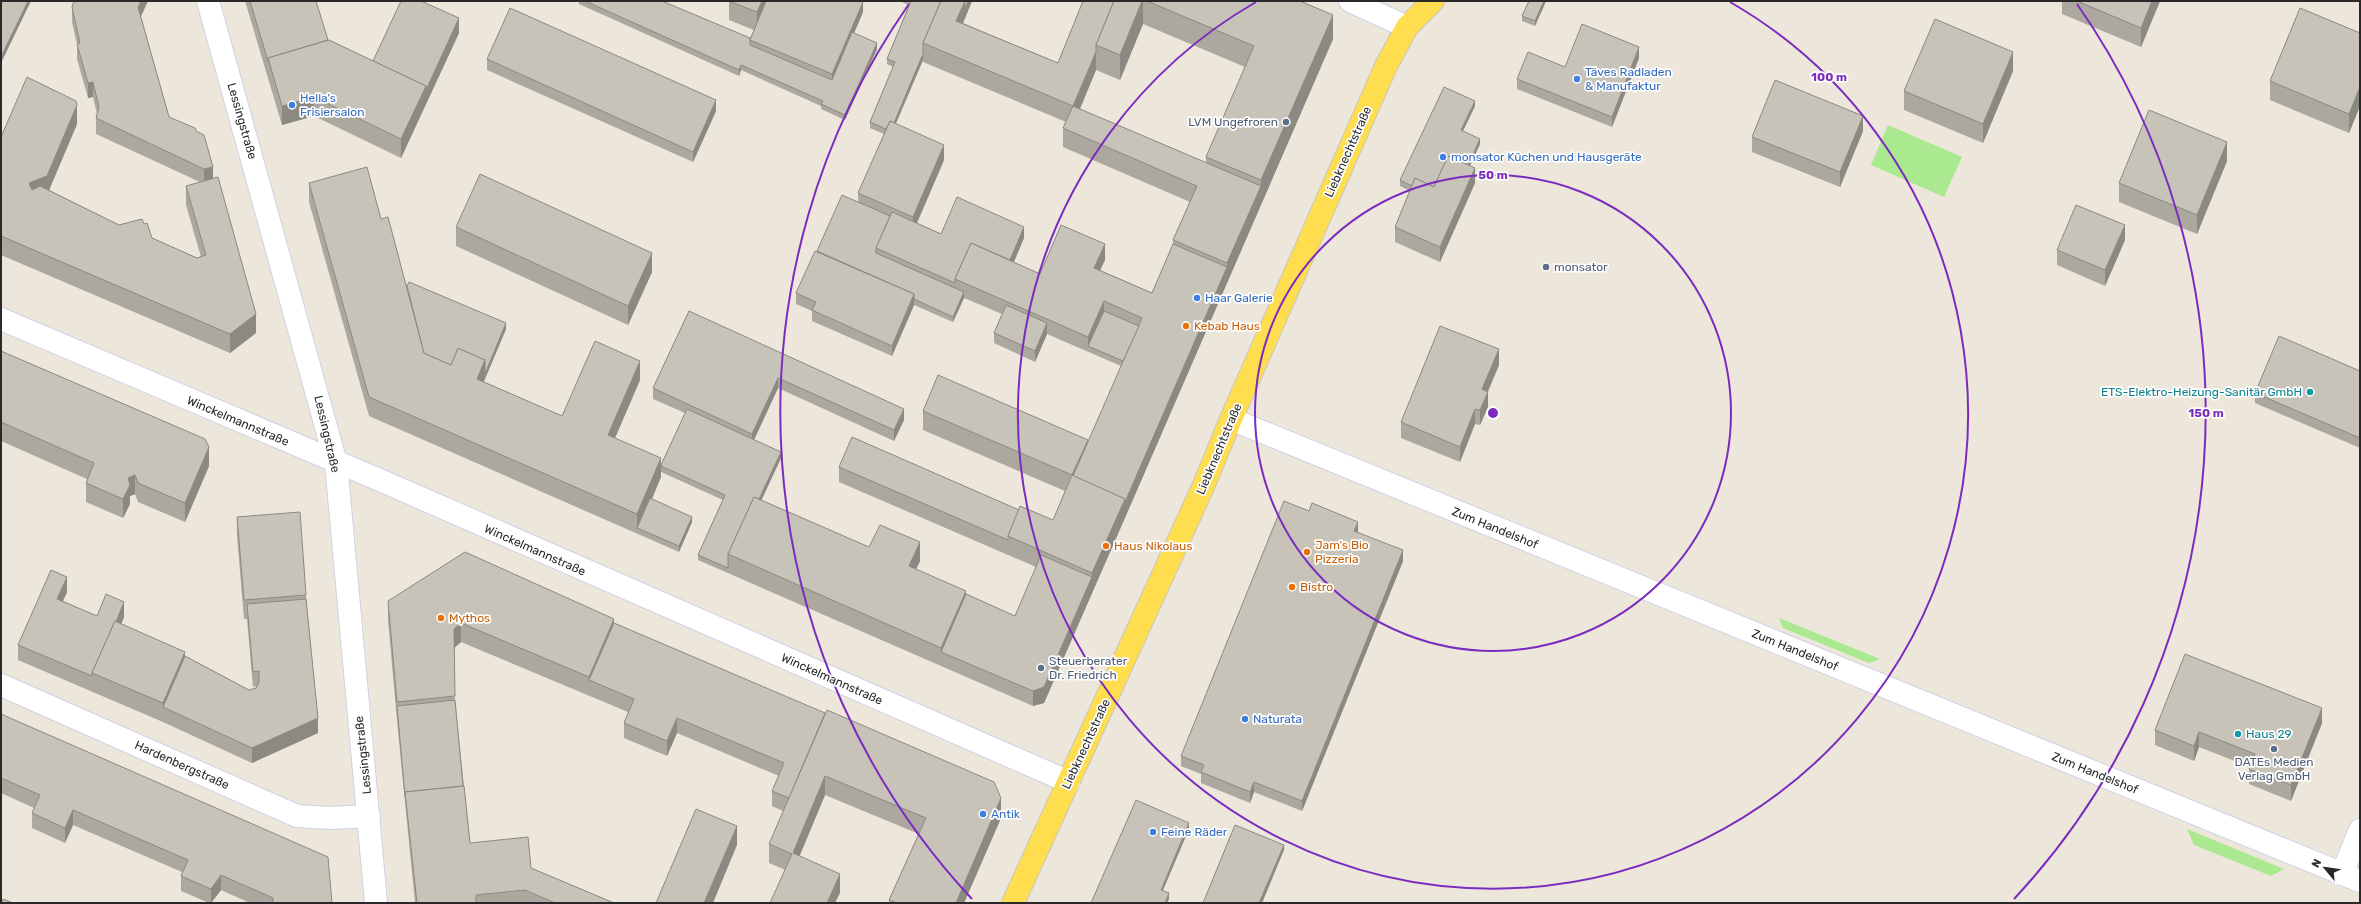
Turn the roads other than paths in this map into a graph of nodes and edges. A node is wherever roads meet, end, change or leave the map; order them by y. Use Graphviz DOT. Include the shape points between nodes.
graph roads {
  1 [pos="208,1"];
  2 [pos="1350,1"];
  3 [pos="1433,1"];
  4 [pos="1407,27"];
  5 [pos="1,319"];
  6 [pos="1231,419"];
  7 [pos="336,463"];
  8 [pos="1,685"];
  9 [pos="1069,782"];
  10 [pos="369,816"];
  11 [pos="2360,830"];
  12 [pos="2351,877"];
  13 [pos="376,903"];
  14 [pos="1013,903"];
  1 -- 7 [label="street, Lessingstraße"];
  2 -- 4 [label="street"];
  3 -- 4 [label="main road, Liebknechtstraße"];
  4 -- 6 [label="main road, Liebknechtstraße" via="1373,94"];
  5 -- 7 [label="street, Winckelmannstraße"];
  6 -- 9 [label="main road, Liebknechtstraße" via="1176,548"];
  6 -- 12 [label="street, Zum Handelshof"];
  7 -- 9 [label="street, Winckelmannstraße"];
  7 -- 10 [label="street, Lessingstraße"];
  8 -- 10 [label="street, Hardenbergstraße" via="298,816"];
  9 -- 14 [label="main road, Liebknechtstraße"];
  10 -- 13 [label="street, Lessingstraße"];
  11 -- 12 [label="street"];
}
